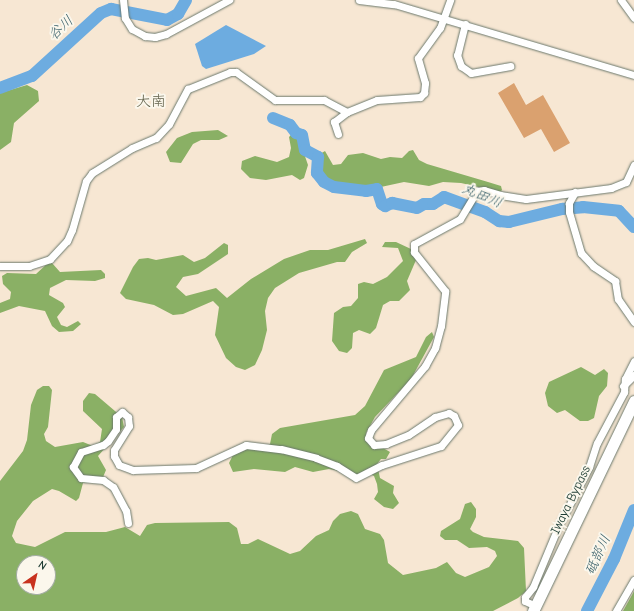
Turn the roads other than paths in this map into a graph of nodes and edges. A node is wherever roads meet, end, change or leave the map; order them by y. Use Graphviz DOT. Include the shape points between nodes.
graph roads {
  1 [pos="123,0"];
  2 [pos="229,0"];
  3 [pos="359,0"];
  4 [pos="450,0"];
  5 [pos="621,0"];
  6 [pos="634,18"];
  7 [pos="444,19"];
  8 [pos="465,24"];
  9 [pos="510,66"];
  10 [pos="634,75"];
  11 [pos="347,112"];
  12 [pos="338,134"];
  13 [pos="634,164"];
  14 [pos="575,192"];
  15 [pos="0,266"];
  16 [pos="634,322"];
  17 [pos="634,361"];
  18 [pos="634,375"];
  19 [pos="625,384"];
  20 [pos="618,393"];
  21 [pos="634,401"];
  22 [pos="128,523"];
  23 [pos="634,580"];
  24 [pos="535,608"];
  25 [pos="616,611"];
  1 -- 2 [label="street" via="125,18 132,29 145,36 155,37 166,34"];
  3 -- 7 [label="street" via="394,4"];
  4 -- 7 [label="street"];
  5 -- 6 [label="street"];
  7 -- 8 [label="street"];
  7 -- 11 [label="street" via="418,58 425,83 424,94 420,97 377,100"];
  8 -- 9 [label="street" via="457,56 461,66 471,73"];
  8 -- 10 [label="street"];
  11 -- 12 [label="street" via="334,122"];
  11 -- 15 [label="street" via="324,100 275,100 233,72 188,90 169,124 156,138 132,148 96,169 88,177 67,241 50,259 29,266"];
  13 -- 14 [label="street" via="622,186"];
  14 -- 16 [label="street" via="569,203 569,212 581,252 593,266 615,281 618,299"];
  14 -- 22 [label="street" via="526,199 500,196 484,190 477,191 460,220 414,244 414,252 445,291 446,303 438,338 425,366 368,434 370,442 379,446 408,435 436,417 449,414 454,416 458,425 448,440 432,450 382,465 356,478 337,466 316,458 280,449 246,445 196,468 133,470 119,465 114,456 114,450 129,426 128,417 122,412 116,417 116,429 108,441 81,452 73,467 81,478 103,480 113,487 126,511"];
  17 -- 19 [label="street"];
  18 -- 19 [label="street"];
  19 -- 20 [label="street"];
  19 -- 24 [label="street" via="624,392 597,443 589,467 558,527 533,587 525,597 525,601"];
  21 -- 24 [label="highway, Iwaya Bypass"];
  23 -- 25 [label="street"];
}
